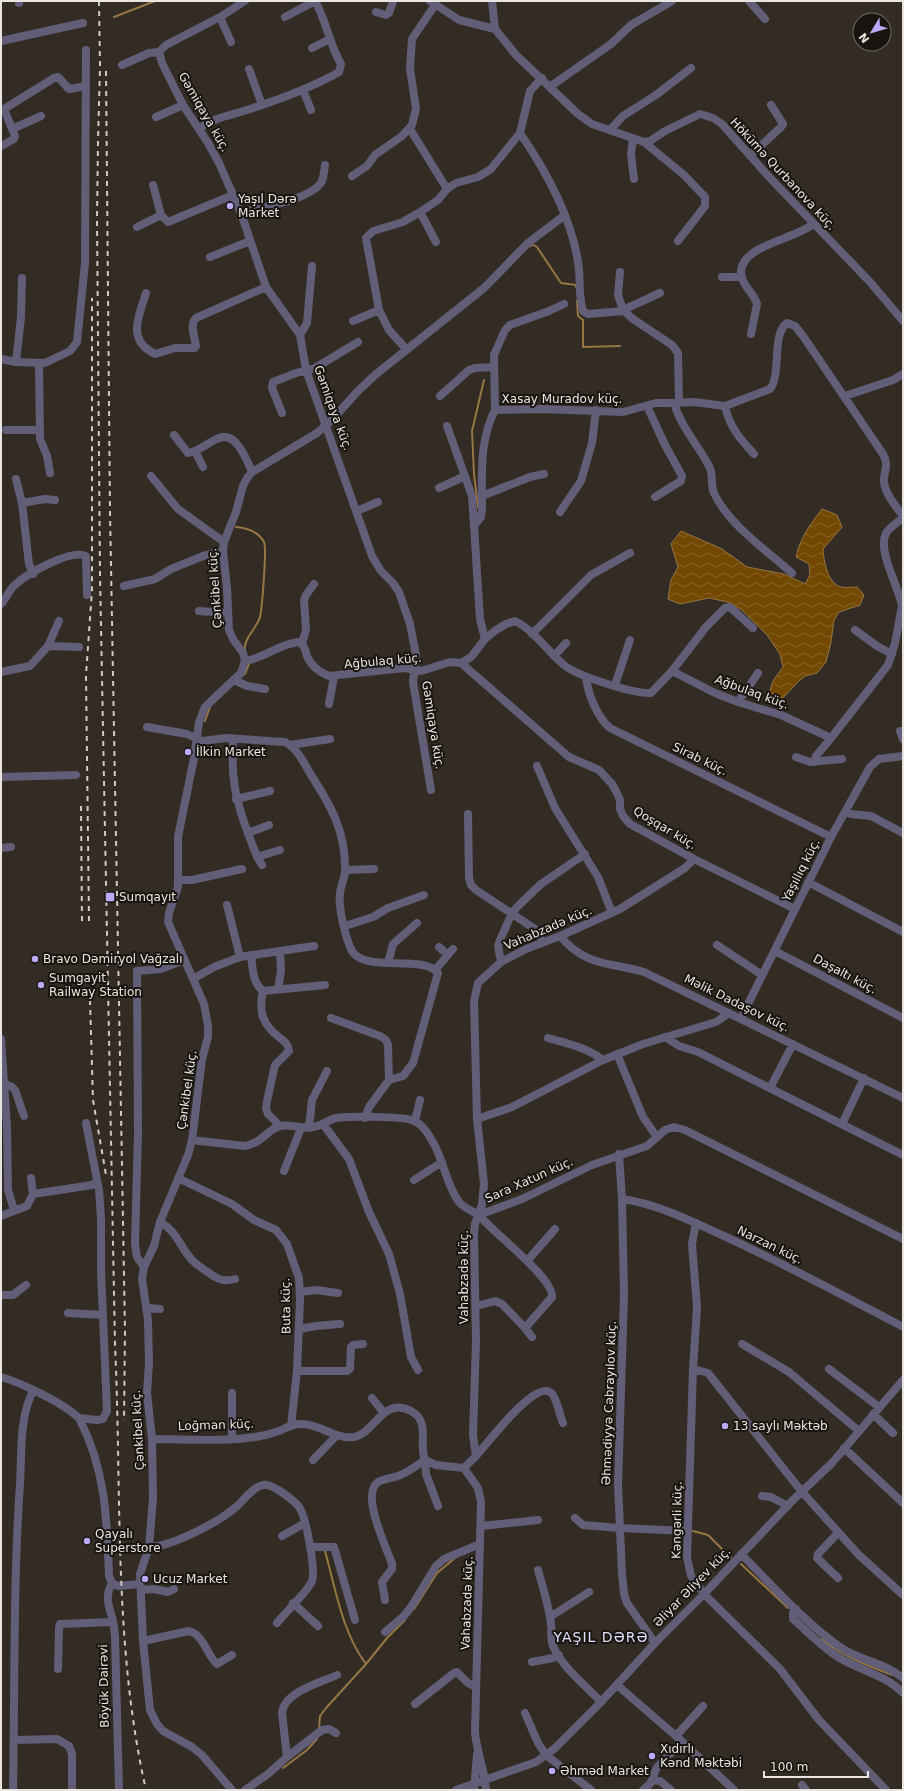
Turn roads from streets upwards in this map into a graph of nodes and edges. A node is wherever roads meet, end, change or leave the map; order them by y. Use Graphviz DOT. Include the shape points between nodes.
graph roads {
  1 [pos="245,1"];
  2 [pos="315,1"];
  3 [pos="393,1"];
  4 [pos="492,1"];
  5 [pos="672,1"];
  6 [pos="749,1"];
  7 [pos="432,3"];
  8 [pos="376,12"];
  9 [pos="220,17"];
  10 [pos="285,17"];
  11 [pos="765,19"];
  12 [pos="83,24"];
  13 [pos="496,29"];
  14 [pos="330,38"];
  15 [pos="1,41"];
  16 [pos="231,42"];
  17 [pos="312,48"];
  18 [pos="86,50"];
  19 [pos="159,52"];
  20 [pos="122,65"];
  21 [pos="691,68"];
  22 [pos="249,69"];
  23 [pos="542,78"];
  24 [pos="86,86"];
  25 [pos="551,86"];
  26 [pos="303,90"];
  27 [pos="183,105"];
  28 [pos="262,105"];
  29 [pos="771,105"];
  30 [pos="3,109"];
  31 [pos="311,110"];
  32 [pos="41,116"];
  33 [pos="156,117"];
  34 [pos="12,129"];
  35 [pos="199,129"];
  36 [pos="410,129"];
  37 [pos="610,130"];
  38 [pos="520,133"];
  39 [pos="633,139"];
  40 [pos="644,142"];
  41 [pos="1,146"];
  42 [pos="750,156"];
  43 [pos="325,165"];
  44 [pos="352,176"];
  45 [pos="634,179"];
  46 [pos="153,185"];
  47 [pos="447,189"];
  48 [pos="234,196"];
  49 [pos="420,212"];
  50 [pos="241,213"];
  51 [pos="161,215"];
  52 [pos="566,215"];
  53 [pos="813,224"];
  54 [pos="137,227"];
  55 [pos="678,240"];
  56 [pos="250,241"];
  57 [pos="436,242"];
  58 [pos="210,257"];
  59 [pos="312,266"];
  60 [pos="620,272"];
  61 [pos="722,277"];
  62 [pos="742,277"];
  63 [pos="22,278"];
  64 [pos="266,287"];
  65 [pos="146,293"];
  66 [pos="660,293"];
  67 [pos="564,304"];
  68 [pos="379,310"];
  69 [pos="623,310"];
  70 [pos="903,320"];
  71 [pos="353,322"];
  72 [pos="751,334"];
  73 [pos="300,335"];
  74 [pos="358,342"];
  75 [pos="406,349"];
  76 [pos="1,359"];
  77 [pos="16,362"];
  78 [pos="39,364"];
  79 [pos="494,367"];
  80 [pos="306,370"];
  81 [pos="903,374"];
  82 [pos="440,396"];
  83 [pos="845,396"];
  84 [pos="677,403"];
  85 [pos="647,406"];
  86 [pos="725,406"];
  87 [pos="495,410"];
  88 [pos="596,410"];
  89 [pos="282,413"];
  90 [pos="325,426"];
  91 [pos="447,426"];
  92 [pos="6,430"];
  93 [pos="39,430"];
  94 [pos="174,435"];
  95 [pos="195,451"];
  96 [pos="754,454"];
  97 [pos="203,467"];
  98 [pos="252,472"];
  99 [pos="50,473"];
  100 [pos="544,474"];
  101 [pos="151,476"];
  102 [pos="465,476"];
  103 [pos="16,479"];
  104 [pos="439,488"];
  105 [pos="482,496"];
  106 [pos="655,497"];
  107 [pos="55,500"];
  108 [pos="378,502"];
  109 [pos="22,503"];
  110 [pos="357,511"];
  111 [pos="560,512"];
  112 [pos="903,517"];
  113 [pos="474,526"];
  114 [pos="223,546"];
  115 [pos="630,553"];
  116 [pos="792,573"];
  117 [pos="33,574"];
  118 [pos="314,584"];
  119 [pos="124,586"];
  120 [pos="87,595"];
  121 [pos="2,601"];
  122 [pos="902,606"];
  123 [pos="199,611"];
  124 [pos="228,613"];
  125 [pos="59,621"];
  126 [pos="753,628"];
  127 [pos="856,630"];
  128 [pos="532,634"];
  129 [pos="485,639"];
  130 [pos="630,640"];
  131 [pos="566,643"];
  132 [pos="302,644"];
  133 [pos="48,646"];
  134 [pos="79,647"];
  135 [pos="892,654"];
  136 [pos="554,656"];
  137 [pos="245,661"];
  138 [pos="461,663"];
  139 [pos="415,670"];
  140 [pos="672,671"];
  141 [pos="1,672"];
  142 [pos="758,673"];
  143 [pos="334,677"];
  144 [pos="586,677"];
  145 [pos="234,680"];
  146 [pos="615,685"];
  147 [pos="265,689"];
  148 [pos="738,702"];
  149 [pos="329,704"];
  150 [pos="147,727"];
  151 [pos="196,737"];
  152 [pos="233,738"];
  153 [pos="831,738"];
  154 [pos="330,739"];
  155 [pos="290,745"];
  156 [pos="903,756"];
  157 [pos="796,757"];
  158 [pos="842,758"];
  159 [pos="814,762"];
  160 [pos="537,766"];
  161 [pos="76,775"];
  162 [pos="1,777"];
  163 [pos="431,790"];
  164 [pos="270,791"];
  165 [pos="236,799"];
  166 [pos="846,812"];
  167 [pos="468,814"];
  168 [pos="269,825"];
  169 [pos="248,833"];
  170 [pos="903,833"];
  171 [pos="831,837"];
  172 [pos="11,847"];
  173 [pos="1,848"];
  174 [pos="280,850"];
  175 [pos="585,854"];
  176 [pos="257,857"];
  177 [pos="694,859"];
  178 [pos="262,865"];
  179 [pos="242,869"];
  180 [pos="374,869"];
  181 [pos="345,870"];
  182 [pos="178,880"];
  183 [pos="808,882"];
  184 [pos="424,895"];
  185 [pos="227,905"];
  186 [pos="794,909"];
  187 [pos="512,913"];
  188 [pos="612,913"];
  189 [pos="417,923"];
  190 [pos="345,926"];
  191 [pos="903,932"];
  192 [pos="560,936"];
  193 [pos="543,942"];
  194 [pos="716,945"];
  195 [pos="314,946"];
  196 [pos="439,947"];
  197 [pos="774,951"];
  198 [pos="280,952"];
  199 [pos="251,955"];
  200 [pos="240,957"];
  201 [pos="184,960"];
  202 [pos="501,962"];
  203 [pos="388,963"];
  204 [pos="435,970"];
  205 [pos="762,975"];
  206 [pos="194,980"];
  207 [pos="325,985"];
  208 [pos="278,989"];
  209 [pos="263,992"];
  210 [pos="729,1013"];
  211 [pos="331,1018"];
  212 [pos="741,1018"];
  213 [pos="903,1018"];
  214 [pos="665,1037"];
  215 [pos="548,1038"];
  216 [pos="1,1039"];
  217 [pos="793,1044"];
  218 [pos="617,1054"];
  219 [pos="603,1060"];
  220 [pos="327,1071"];
  221 [pos="864,1078"];
  222 [pos="389,1080"];
  223 [pos="4,1083"];
  224 [pos="770,1088"];
  225 [pos="903,1098"];
  226 [pos="420,1100"];
  227 [pos="24,1116"];
  228 [pos="365,1118"];
  229 [pos="477,1118"];
  230 [pos="415,1121"];
  231 [pos="86,1123"];
  232 [pos="322,1124"];
  233 [pos="842,1124"];
  234 [pos="280,1126"];
  235 [pos="305,1128"];
  236 [pos="657,1137"];
  237 [pos="192,1140"];
  238 [pos="619,1154"];
  239 [pos="903,1155"];
  240 [pos="442,1162"];
  241 [pos="284,1171"];
  242 [pos="31,1178"];
  243 [pos="178,1178"];
  244 [pos="414,1180"];
  245 [pos="97,1181"];
  246 [pos="4,1191"];
  247 [pos="33,1194"];
  248 [pos="622,1199"];
  249 [pos="14,1210"];
  250 [pos="479,1215"];
  251 [pos="1,1216"];
  252 [pos="160,1222"];
  253 [pos="696,1223"];
  254 [pos="555,1229"];
  255 [pos="903,1239"];
  256 [pos="527,1261"];
  257 [pos="144,1267"];
  258 [pos="235,1279"];
  259 [pos="26,1285"];
  260 [pos="300,1292"];
  261 [pos="338,1293"];
  262 [pos="1,1295"];
  263 [pos="476,1306"];
  264 [pos="147,1308"];
  265 [pos="160,1309"];
  266 [pos="68,1313"];
  267 [pos="103,1315"];
  268 [pos="340,1324"];
  269 [pos="903,1327"];
  270 [pos="524,1328"];
  271 [pos="299,1329"];
  272 [pos="532,1337"];
  273 [pos="363,1344"];
  274 [pos="742,1344"];
  275 [pos="693,1369"];
  276 [pos="829,1369"];
  277 [pos="418,1370"];
  278 [pos="297,1371"];
  279 [pos="1,1376"];
  280 [pos="902,1385"];
  281 [pos="33,1391"];
  282 [pos="232,1393"];
  283 [pos="372,1398"];
  284 [pos="879,1407"];
  285 [pos="384,1413"];
  286 [pos="873,1414"];
  287 [pos="79,1418"];
  288 [pos="562,1423"];
  289 [pos="291,1426"];
  290 [pos="859,1431"];
  291 [pos="893,1433"];
  292 [pos="337,1435"];
  293 [pos="152,1439"];
  294 [pos="232,1439"];
  295 [pos="844,1448"];
  296 [pos="476,1456"];
  297 [pos="313,1460"];
  298 [pos="425,1460"];
  299 [pos="464,1468"];
  300 [pos="802,1492"];
  301 [pos="762,1496"];
  302 [pos="903,1502"];
  303 [pos="438,1506"];
  304 [pos="788,1506"];
  305 [pos="575,1518"];
  306 [pos="538,1520"];
  307 [pos="305,1523"];
  308 [pos="481,1526"];
  309 [pos="619,1528"];
  310 [pos="688,1531"];
  311 [pos="838,1533"];
  312 [pos="282,1536"];
  313 [pos="480,1544"];
  314 [pos="149,1547"];
  315 [pos="310,1547"];
  316 [pos="741,1554"];
  317 [pos="538,1570"];
  318 [pos="838,1578"];
  319 [pos="112,1583"];
  320 [pos="140,1587"];
  321 [pos="174,1589"];
  322 [pos="589,1592"];
  323 [pos="704,1594"];
  324 [pos="903,1595"];
  325 [pos="385,1600"];
  326 [pos="293,1603"];
  327 [pos="796,1609"];
  328 [pos="550,1617"];
  329 [pos="355,1620"];
  330 [pos="113,1622"];
  331 [pos="276,1623"];
  332 [pos="318,1626"];
  333 [pos="385,1632"];
  334 [pos="143,1641"];
  335 [pos="656,1643"];
  336 [pos="232,1655"];
  337 [pos="559,1655"];
  338 [pos="532,1662"];
  339 [pos="58,1669"];
  340 [pos="337,1675"];
  341 [pos="903,1678"];
  342 [pos="617,1685"];
  343 [pos="476,1687"];
  344 [pos="903,1693"];
  345 [pos="601,1702"];
  346 [pos="414,1704"];
  347 [pos="703,1706"];
  348 [pos="525,1713"];
  349 [pos="336,1733"];
  350 [pos="676,1736"];
  351 [pos="14,1740"];
  352 [pos="682,1742"];
  353 [pos="477,1749"];
  354 [pos="546,1755"];
  355 [pos="287,1757"];
  356 [pos="485,1780"];
  357 [pos="652,1780"];
  358 [pos="473,1787"];
  359 [pos="13,1790"];
  360 [pos="72,1790"];
  361 [pos="119,1790"];
  362 [pos="232,1790"];
  363 [pos="245,1790"];
  364 [pos="456,1790"];
  365 [pos="486,1790"];
  366 [pos="591,1790"];
  367 [pos="643,1790"];
  368 [pos="671,1790"];
  369 [pos="734,1790"];
  370 [pos="886,1790"];
  1 -- 9 [label="street"];
  2 -- 10 [label="street"];
  2 -- 14 [label="street"];
  3 -- 8 [label="street" via="386,15"];
  4 -- 13 [label="street"];
  5 -- 25 [label="street" via="632,25 611,44"];
  6 -- 11 [label="street"];
  7 -- 13 [label="street" via="459,20"];
  7 -- 36 [label="street" via="412,39 410,68 416,109"];
  9 -- 16 [label="street"];
  9 -- 19 [label="street"];
  12 -- 15 [label="street"];
  13 -- 23 [label="street" via="516,55"];
  14 -- 17 [label="street"];
  14 -- 26 [label="street" via="341,64 339,72"];
  18 -- 24 [label="street"];
  19 -- 20 [label="street" via="149,53"];
  19 -- 27 [label="street, Gəmiqaya küç."];
  21 -- 37 [label="street" via="623,116"];
  22 -- 28 [label="street"];
  23 -- 25 [label="street"];
  23 -- 38 [label="street" via="530,91"];
  24 -- 30 [label="street" via="69,89 58,77 54,78"];
  24 -- 78 [label="street" via="85,263 77,342 70,351"];
  25 -- 37 [label="street" via="585,120"];
  26 -- 28 [label="street"];
  26 -- 31 [label="street"];
  27 -- 33 [label="street"];
  27 -- 35 [label="street, Gəmiqaya küç."];
  28 -- 35 [label="street" via="211,121"];
  29 -- 42 [label="street" via="783,124"];
  30 -- 34 [label="street"];
  32 -- 34 [label="street"];
  34 -- 41 [label="street" via="14,139"];
  35 -- 48 [label="street, Gəmiqaya küç."];
  36 -- 44 [label="street"];
  36 -- 47 [label="street"];
  37 -- 39 [label="street"];
  38 -- 47 [label="street" via="486,174 462,180"];
  38 -- 52 [label="street"];
  39 -- 40 [label="street"];
  39 -- 45 [label="street" via="631,154"];
  40 -- 42 [label="street, Hökümə Qurbanova küç." via="700,114 714,118 722,124"];
  40 -- 55 [label="street" via="684,175 705,197 705,206"];
  42 -- 53 [label="street, Hökümə Qurbanova küç."];
  43 -- 50 [label="street" via="323,179 316,188 291,201"];
  46 -- 51 [label="street"];
  47 -- 49 [label="street" via="438,200"];
  48 -- 50 [label="street, Gəmiqaya küç."];
  48 -- 51 [label="street" via="168,222"];
  49 -- 57 [label="street"];
  49 -- 68 [label="street" via="403,222 373,231 366,238"];
  50 -- 56 [label="street, Gəmiqaya küç."];
  51 -- 54 [label="street"];
  52 -- 69 [label="street" via="578,263 583,311 588,314"];
  52 -- 75 [label="street" via="528,243 484,288"];
  53 -- 62 [label="street" via="805,230 771,243 754,254 745,261"];
  53 -- 70 [label="street, Hökümə Qurbanova küç."];
  56 -- 58 [label="street"];
  56 -- 64 [label="street, Gəmiqaya küç."];
  59 -- 73 [label="street" via="307,323"];
  60 -- 69 [label="street" via="618,295"];
  61 -- 62 [label="street"];
  62 -- 72 [label="street" via="757,304"];
  63 -- 77 [label="street"];
  64 -- 65 [label="street" via="196,318 193,324 195,348 175,348 155,354 143,345 136,330"];
  64 -- 73 [label="street, Gəmiqaya küç."];
  66 -- 69 [label="street"];
  67 -- 79 [label="street" via="510,325 505,330 494,355"];
  68 -- 71 [label="street"];
  68 -- 75 [label="street" via="389,330"];
  69 -- 84 [label="street" via="676,349"];
  73 -- 80 [label="street, Gəmiqaya küç."];
  74 -- 80 [label="street" via="315,368"];
  75 -- 90 [label="street" via="357,392"];
  76 -- 77 [label="street"];
  77 -- 78 [label="street"];
  78 -- 93 [label="street"];
  79 -- 82 [label="street" via="469,370"];
  79 -- 87 [label="street"];
  80 -- 89 [label="street" via="271,385"];
  80 -- 90 [label="street, Gəmiqaya küç."];
  81 -- 83 [label="street" via="893,380"];
  83 -- 86 [label="street, Xasay Muradov küç." via="795,326 787,323 781,331 774,380 770,389"];
  83 -- 112 [label="street, Xasay Muradov küç." via="886,461 885,486"];
  84 -- 85 [label="street, Xasay Muradov küç."];
  84 -- 86 [label="street, Xasay Muradov küç." via="694,402"];
  84 -- 116 [label="street" via="691,439 710,467 714,493 723,508 740,528"];
  85 -- 88 [label="street, Xasay Muradov küç." via="623,412"];
  85 -- 106 [label="street" via="682,476 681,481"];
  86 -- 96 [label="street" via="732,427"];
  87 -- 88 [label="street, Xasay Muradov küç."];
  87 -- 105 [label="street, Xasay Muradov küç." via="486,430 483,446"];
  88 -- 111 [label="street" via="592,443 581,481"];
  90 -- 98 [label="street" via="310,439"];
  90 -- 110 [label="street, Gəmiqaya küç."];
  91 -- 102 [label="street"];
  92 -- 93 [label="street"];
  93 -- 99 [label="street"];
  94 -- 95 [label="street" via="186,452"];
  95 -- 97 [label="street"];
  95 -- 98 [label="street" via="219,437 228,437 246,458"];
  98 -- 114 [label="street, Çənkibel küç." via="243,486"];
  100 -- 105 [label="street"];
  101 -- 114 [label="street" via="178,509"];
  102 -- 104 [label="street"];
  102 -- 113 [label="street" via="472,496"];
  103 -- 109 [label="street"];
  105 -- 113 [label="street, Xasay Muradov küç." via="481,517"];
  107 -- 109 [label="street"];
  108 -- 110 [label="street"];
  109 -- 117 [label="street" via="29,564"];
  110 -- 139 [label="street, Gəmiqaya küç." via="376,564 393,583 405,607 416,655"];
  112 -- 122 [label="street" via="890,529 884,540 889,568"];
  113 -- 129 [label="street, Xasay Muradov küç." via="480,619"];
  114 -- 119 [label="street" via="171,569 155,579"];
  114 -- 124 [label="street, Çənkibel küç."];
  115 -- 128 [label="street" via="591,575"];
  117 -- 120 [label="street" via="62,557 83,554 87,559"];
  117 -- 121 [label="street" via="16,583"];
  118 -- 132 [label="street" via="304,600 306,630"];
  122 -- 135 [label="street"];
  123 -- 124 [label="street"];
  124 -- 137 [label="street, Çənkibel küç." via="230,635 240,648"];
  125 -- 133 [label="street"];
  126 -- 140 [label="street" via="730,607 725,608 706,627"];
  127 -- 135 [label="street"];
  128 -- 129 [label="street" via="520,624 511,621"];
  128 -- 136 [label="street"];
  129 -- 138 [label="street" via="471,657"];
  130 -- 146 [label="street"];
  131 -- 136 [label="street"];
  132 -- 137 [label="street" via="295,642"];
  132 -- 143 [label="street, Ağbulaq küç." via="318,670"];
  133 -- 134 [label="street"];
  133 -- 141 [label="street" via="30,666"];
  135 -- 153 [label="street" via="888,665"];
  136 -- 144 [label="street" via="568,668"];
  137 -- 145 [label="street, Çənkibel küç." via="243,669"];
  138 -- 139 [label="street, Ağbulaq küç." via="450,662 426,670"];
  138 -- 177 [label="street, Qoşqar küç." via="569,757 599,770 617,793 620,809 626,820"];
  139 -- 143 [label="street, Ağbulaq küç." via="404,668"];
  139 -- 163 [label="street, Gəmiqaya küç." via="413,682"];
  140 -- 146 [label="street" via="651,693"];
  140 -- 148 [label="street, Ağbulaq küç."];
  142 -- 148 [label="street"];
  143 -- 149 [label="street"];
  144 -- 146 [label="street"];
  144 -- 171 [label="street, Sirab küç." via="599,715 610,728"];
  145 -- 147 [label="street"];
  145 -- 151 [label="street, Çənkibel küç." via="205,707"];
  148 -- 153 [label="street, Ağbulaq küç." via="781,714"];
  150 -- 151 [label="street"];
  151 -- 152 [label="street" via="202,741"];
  151 -- 182 [label="street, Çənkibel küç." via="178,837"];
  152 -- 155 [label="street" via="285,742"];
  152 -- 165 [label="street" via="232,761"];
  153 -- 159 [label="street"];
  154 -- 155 [label="street"];
  155 -- 181 [label="street" via="297,752 337,820 341,830"];
  156 -- 166 [label="street, Yaşıllıq küç." via="879,759 875,762"];
  157 -- 159 [label="street"];
  158 -- 159 [label="street"];
  160 -- 175 [label="street" via="555,808"];
  161 -- 162 [label="street"];
  164 -- 165 [label="street"];
  165 -- 169 [label="street"];
  166 -- 170 [label="street" via="871,816"];
  166 -- 171 [label="street, Yaşıllıq küç."];
  167 -- 187 [label="street" via="471,885"];
  168 -- 169 [label="street"];
  169 -- 176 [label="street"];
  171 -- 183 [label="street, Yaşıllıq küç."];
  172 -- 173 [label="street"];
  174 -- 176 [label="street"];
  175 -- 187 [label="street" via="542,884"];
  175 -- 188 [label="street" via="598,877"];
  176 -- 178 [label="street"];
  177 -- 186 [label="street, Qoşqar küç."];
  177 -- 188 [label="street, Vahabzadə küç." via="685,868"];
  179 -- 182 [label="street" via="192,880"];
  180 -- 181 [label="street"];
  181 -- 190 [label="street" via="339,900"];
  182 -- 201 [label="street, Çənkibel küç." via="168,922"];
  183 -- 186 [label="street, Yaşıllıq küç."];
  183 -- 191 [label="street"];
  184 -- 190 [label="street"];
  185 -- 200 [label="street"];
  186 -- 197 [label="street, Yaşıllıq küç."];
  187 -- 193 [label="street" via="535,929"];
  187 -- 202 [label="street" via="498,946"];
  188 -- 192 [label="street, Vahabzadə küç."];
  189 -- 203 [label="street" via="393,944"];
  190 -- 203 [label="street" via="352,952 365,960"];
  192 -- 193 [label="street, Vahabzadə küç."];
  192 -- 210 [label="street, Məlik Dadaşov küç." via="572,949 585,957 611,966 644,972"];
  193 -- 202 [label="street, Vahabzadə küç."];
  194 -- 205 [label="street"];
  195 -- 198 [label="street"];
  196 -- 204 [label="street" via="450,952"];
  197 -- 205 [label="street, Yaşıllıq küç."];
  197 -- 213 [label="street, Daşaltı küç."];
  198 -- 199 [label="street"];
  198 -- 208 [label="street" via="281,971"];
  199 -- 200 [label="street"];
  199 -- 209 [label="street" via="254,980"];
  200 -- 206 [label="street"];
  201 -- 206 [label="street, Çənkibel küç."];
  201 -- 257 [label="street" via="161,969 137,971 138,1133 135,1244 136,1257"];
  202 -- 229 [label="street, Vahabzadə küç." via="478,983 475,992"];
  203 -- 204 [label="street" via="413,964"];
  204 -- 222 [label="street" via="438,976 431,993 413,1063 403,1076"];
  205 -- 212 [label="street, Yaşıllıq küç."];
  206 -- 237 [label="street, Çənkibel küç." via="204,1004 208,1037 202,1059"];
  207 -- 208 [label="street"];
  208 -- 209 [label="street"];
  209 -- 234 [label="street" via="262,1018 285,1042 289,1051 275,1065 266,1108 268,1114"];
  210 -- 212 [label="street, Məlik Dadaşov küç."];
  210 -- 214 [label="street" via="716,1022"];
  211 -- 222 [label="street" via="386,1040"];
  212 -- 217 [label="street, Məlik Dadaşov küç."];
  214 -- 218 [label="street"];
  214 -- 224 [label="street"];
  215 -- 219 [label="street" via="582,1047"];
  216 -- 223 [label="street"];
  217 -- 221 [label="street, Məlik Dadaşov küç."];
  217 -- 224 [label="street"];
  218 -- 219 [label="street"];
  218 -- 236 [label="street" via="643,1117"];
  219 -- 229 [label="street" via="512,1107"];
  220 -- 235 [label="street" via="314,1095"];
  221 -- 225 [label="street, Məlik Dadaşov küç."];
  221 -- 233 [label="street"];
  222 -- 228 [label="street" via="369,1107"];
  223 -- 227 [label="street" via="15,1090"];
  223 -- 246 [label="street" via="8,1127"];
  224 -- 233 [label="street"];
  226 -- 230 [label="street"];
  228 -- 230 [label="street" via="388,1117"];
  228 -- 232 [label="street" via="347,1116"];
  229 -- 250 [label="street, Vahabzadə küç." via="484,1184"];
  230 -- 240 [label="street, Sara Xatun küç." via="430,1137"];
  231 -- 245 [label="street"];
  232 -- 235 [label="street"];
  232 -- 277 [label="street" via="349,1159 369,1212 389,1254 400,1294 411,1357"];
  233 -- 239 [label="street"];
  234 -- 235 [label="street"];
  234 -- 237 [label="street" via="251,1145"];
  235 -- 241 [label="street"];
  236 -- 238 [label="street, Sara Xatun küç." via="647,1146"];
  236 -- 255 [label="street, Sara Xatun küç." via="674,1127 685,1130"];
  237 -- 243 [label="street, Çənkibel küç."];
  238 -- 248 [label="street, Əhmədiyyə Cəbrayılov küç."];
  238 -- 250 [label="street, Sara Xatun küç." via="522,1199"];
  240 -- 244 [label="street"];
  240 -- 250 [label="street, Sara Xatun küç." via="459,1201 465,1208"];
  242 -- 247 [label="street"];
  243 -- 252 [label="street, Çənkibel küç."];
  243 -- 260 [label="street, Buta küç." via="232,1204 254,1220 281,1233 296,1267"];
  245 -- 247 [label="street" via="92,1185"];
  245 -- 267 [label="street" via="101,1218"];
  246 -- 249 [label="street"];
  247 -- 249 [label="street" via="27,1206"];
  248 -- 253 [label="street, Narzan küç." via="648,1204"];
  248 -- 309 [label="street, Əhmədiyyə Cəbrayılov küç." via="624,1294"];
  249 -- 251 [label="street"];
  250 -- 256 [label="street"];
  250 -- 263 [label="street, Vahabzadə küç." via="474,1234"];
  252 -- 257 [label="street, Çənkibel küç." via="154,1246"];
  252 -- 258 [label="street" via="172,1229 189,1256 200,1266 222,1280"];
  253 -- 269 [label="street, Narzan küç." via="775,1260"];
  253 -- 275 [label="street, Kəngərli küç." via="692,1244 697,1308"];
  254 -- 256 [label="street"];
  256 -- 270 [label="street" via="546,1282 552,1297"];
  257 -- 264 [label="street, Çənkibel küç." via="143,1291"];
  259 -- 262 [label="street" via="13,1294"];
  260 -- 261 [label="street" via="316,1290"];
  260 -- 271 [label="street, Buta küç."];
  263 -- 270 [label="street" via="495,1301 502,1304"];
  263 -- 296 [label="street, Vahabzadə küç." via="473,1435"];
  264 -- 265 [label="street"];
  264 -- 293 [label="street, Çənkibel küç." via="147,1404"];
  266 -- 267 [label="street"];
  267 -- 287 [label="street" via="107,1411 103,1419"];
  268 -- 271 [label="street"];
  270 -- 272 [label="street"];
  271 -- 278 [label="street, Buta küç."];
  273 -- 278 [label="street" via="351,1347 350,1368 347,1371"];
  274 -- 290 [label="street" via="793,1375"];
  275 -- 300 [label="street" via="708,1374"];
  275 -- 310 [label="street, Kəngərli küç."];
  276 -- 284 [label="street"];
  278 -- 289 [label="street, Buta küç."];
  279 -- 281 [label="street"];
  280 -- 284 [label="street, Əliyar Əliyev küç."];
  281 -- 287 [label="street"];
  281 -- 351 [label="street" via="28,1402 23,1429 18,1508"];
  282 -- 294 [label="street"];
  283 -- 285 [label="street"];
  284 -- 286 [label="street, Əliyar Əliyev küç."];
  285 -- 292 [label="street, Loğman küç." via="360,1435"];
  285 -- 298 [label="street, Loğman küç." via="399,1407 418,1416 424,1428 422,1453"];
  286 -- 290 [label="street, Əliyar Əliyev küç."];
  286 -- 291 [label="street"];
  287 -- 319 [label="street" via="102,1480 107,1521 109,1576"];
  288 -- 296 [label="street" via="553,1394 544,1390 506,1419"];
  289 -- 292 [label="street, Loğman küç." via="307,1424"];
  289 -- 294 [label="street, Loğman küç." via="270,1434"];
  290 -- 295 [label="street, Əliyar Əliyev küç."];
  292 -- 297 [label="street"];
  293 -- 294 [label="street, Loğman küç."];
  293 -- 314 [label="street, Çənkibel küç." via="153,1498"];
  295 -- 300 [label="street, Əliyar Əliyev küç."];
  295 -- 302 [label="street"];
  296 -- 299 [label="street"];
  298 -- 299 [label="street" via="436,1465"];
  298 -- 303 [label="street, Loğman küç." via="426,1474"];
  298 -- 325 [label="street" via="410,1471 379,1481 373,1491 375,1521 392,1564 392,1569 382,1582"];
  299 -- 308 [label="street, Vahabzadə küç." via="480,1493"];
  300 -- 304 [label="street, Əliyar Əliyev küç."];
  300 -- 311 [label="street"];
  301 -- 304 [label="street" via="771,1497"];
  304 -- 316 [label="street, Əliyar Əliyev küç."];
  305 -- 309 [label="street" via="583,1525"];
  306 -- 308 [label="street"];
  307 -- 312 [label="street"];
  307 -- 314 [label="street" via="295,1502 266,1484 211,1524 164,1545"];
  307 -- 315 [label="street"];
  308 -- 313 [label="street, Vahabzadə küç."];
  309 -- 310 [label="street"];
  309 -- 335 [label="street, Əhmədiyyə Cəbrayılov küç." via="624,1594 627,1603"];
  310 -- 323 [label="street, Kəngərli küç." via="688,1569"];
  311 -- 318 [label="street" via="817,1558"];
  311 -- 324 [label="street"];
  313 -- 333 [label="street" via="444,1559 436,1566 411,1607"];
  313 -- 343 [label="street, Vahabzadə küç."];
  314 -- 320 [label="street, Çənkibel küç." via="143,1564"];
  315 -- 326 [label="street" via="312,1583"];
  315 -- 329 [label="street" via="334,1547"];
  316 -- 323 [label="street, Əliyar Əliyev küç."];
  316 -- 327 [label="street"];
  317 -- 328 [label="street"];
  319 -- 320 [label="street" via="118,1586"];
  319 -- 330 [label="street, Böyük Dairəvi" via="108,1589 107,1600"];
  320 -- 321 [label="street" via="168,1592"];
  320 -- 334 [label="street, Çənkibel küç."];
  322 -- 328 [label="street"];
  323 -- 335 [label="street, Əliyar Əliyev küç."];
  323 -- 370 [label="street, Kəngərli küç." via="780,1669 819,1720"];
  326 -- 331 [label="street"];
  326 -- 332 [label="street"];
  327 -- 341 [label="street" via="840,1647 852,1654 880,1663"];
  327 -- 344 [label="street" via="793,1619 828,1650 850,1664 887,1681"];
  328 -- 337 [label="street" via="551,1638"];
  330 -- 339 [label="street" via="60,1624"];
  330 -- 361 [label="street, Böyük Dairəvi"];
  334 -- 336 [label="street" via="189,1631 199,1636 217,1664"];
  334 -- 362 [label="street, Çənkibel küç." via="150,1710 154,1720 163,1731 202,1755"];
  335 -- 342 [label="street, Əliyar Əliyev küç."];
  337 -- 338 [label="street"];
  337 -- 345 [label="street"];
  340 -- 355 [label="street" via="285,1702 282,1713"];
  342 -- 345 [label="street, Əliyar Əliyev küç."];
  342 -- 350 [label="street"];
  343 -- 346 [label="street" via="457,1672"];
  343 -- 353 [label="street, Vahabzadə küç."];
  345 -- 354 [label="street, Əliyar Əliyev küç."];
  347 -- 350 [label="street"];
  348 -- 354 [label="street"];
  349 -- 355 [label="street" via="329,1729 322,1730"];
  350 -- 352 [label="street"];
  351 -- 359 [label="street"];
  351 -- 360 [label="street" via="57,1739 69,1746 72,1754"];
  352 -- 357 [label="street" via="657,1767"];
  352 -- 369 [label="street"];
  353 -- 356 [label="street, Vahabzadə küç."];
  353 -- 358 [label="street"];
  354 -- 356 [label="street, Əliyar Əliyev küç." via="536,1762"];
  354 -- 366 [label="street"];
  355 -- 363 [label="street"];
  356 -- 358 [label="street, Əliyar Əliyev küç."];
  356 -- 365 [label="street, Vahabzadə küç."];
  357 -- 367 [label="street"];
  357 -- 368 [label="street" via="660,1781"];
  358 -- 364 [label="street, Əliyar Əliyev küç."];
}
